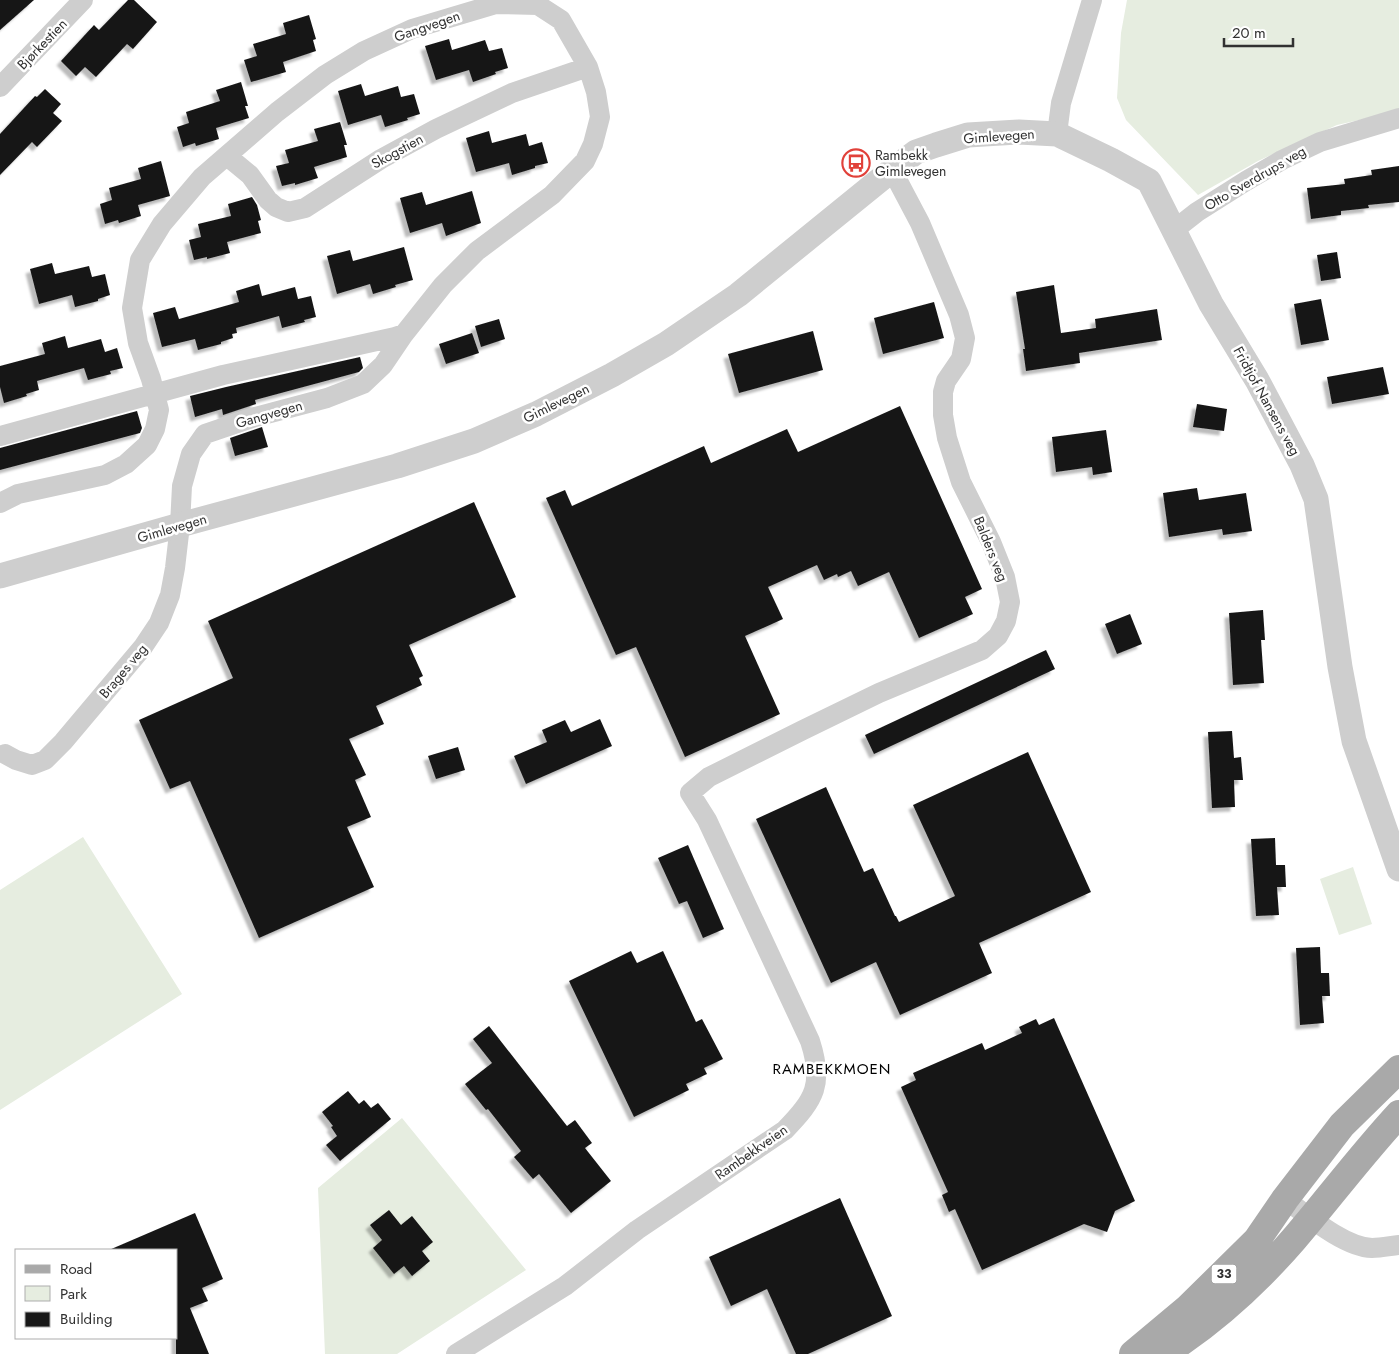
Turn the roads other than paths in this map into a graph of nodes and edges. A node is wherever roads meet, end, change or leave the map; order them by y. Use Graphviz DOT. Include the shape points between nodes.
graph roads {
  1 [pos="83,0"];
  2 [pos="1092,0"];
  3 [pos="588,67"];
  4 [pos="0,87"];
  5 [pos="1399,118"];
  6 [pos="1057,134"];
  7 [pos="227,156"];
  8 [pos="892,170"];
  9 [pos="1174,230"];
  10 [pos="404,334"];
  11 [pos="155,394"];
  12 [pos="0,436"];
  13 [pos="0,503"];
  14 [pos="180,525"];
  15 [pos="0,576"];
  16 [pos="5,754"];
  17 [pos="690,793"];
  18 [pos="1399,869"];
  19 [pos="1399,1069"];
  20 [pos="1399,1114"];
  21 [pos="1292,1189"];
  22 [pos="1311,1218"];
  23 [pos="1399,1245"];
  24 [pos="456,1354"];
  25 [pos="1133,1354"];
  26 [pos="1163,1354"];
  1 -- 4 [label="street, Bjørkestien"];
  2 -- 6 [label="street" via="1061,103"];
  3 -- 7 [label="street, Skogstien" via="512,93 436,129 381,159 305,208 288,212 276,208 250,175"];
  3 -- 7 [label="street, Gangvegen" via="561,20 538,5 496,4 412,29 364,51 276,112"];
  3 -- 10 [label="street, Gangvegen" via="600,117 585,161 552,195 477,251 443,285"];
  5 -- 9 [label="street, Otto Sverdrups veg" via="1320,142 1282,160 1197,212"];
  6 -- 8 [label="street, Gimlevegen" via="1019,132 968,136 916,152"];
  6 -- 9 [label="street, Fridtjof Nansens veg" via="1149,181"];
  7 -- 11 [label="street, Gangvegen" via="202,177 162,224 140,260 132,308 138,343"];
  8 -- 14 [label="street, Gimlevegen" via="738,295 706,317 612,376 536,414 474,441 397,466"];
  8 -- 17 [label="street, Balders veg" via="920,222 965,338 960,359 946,381 943,415 961,482 1005,577 1010,602 1006,621 998,636 982,650 879,693 709,777"];
  9 -- 18 [label="street, Fridtjof Nansens veg" via="1211,304 1262,388 1316,499 1354,741"];
  10 -- 11 [label="street" via="223,375"];
  10 -- 14 [label="street, Gangvegen" via="383,366 363,384 205,434 192,454 182,486"];
  11 -- 12 [label="street"];
  11 -- 13 [label="street, Gangvegen" via="159,410 155,429 147,445 126,464 105,475 18,494"];
  14 -- 15 [label="street, Gimlevegen"];
  14 -- 16 [label="street, Brages veg" via="170,595 159,623 143,647 45,760 32,765"];
  17 -- 24 [label="street, Rambekkveien" via="707,820 810,1041 816,1059 817,1081 812,1098 785,1130 637,1230 565,1286"];
  19 -- 21 [label="main road, 33" via="1342,1125"];
  20 -- 22 [label="main road, 33"];
  21 -- 22 [label="street"];
  21 -- 25 [label="main road, 33" via="1257,1240 1188,1308"];
  22 -- 23 [label="street" via="1351,1243 1371,1248"];
  22 -- 26 [label="main road, 33" via="1225,1309"];
}
